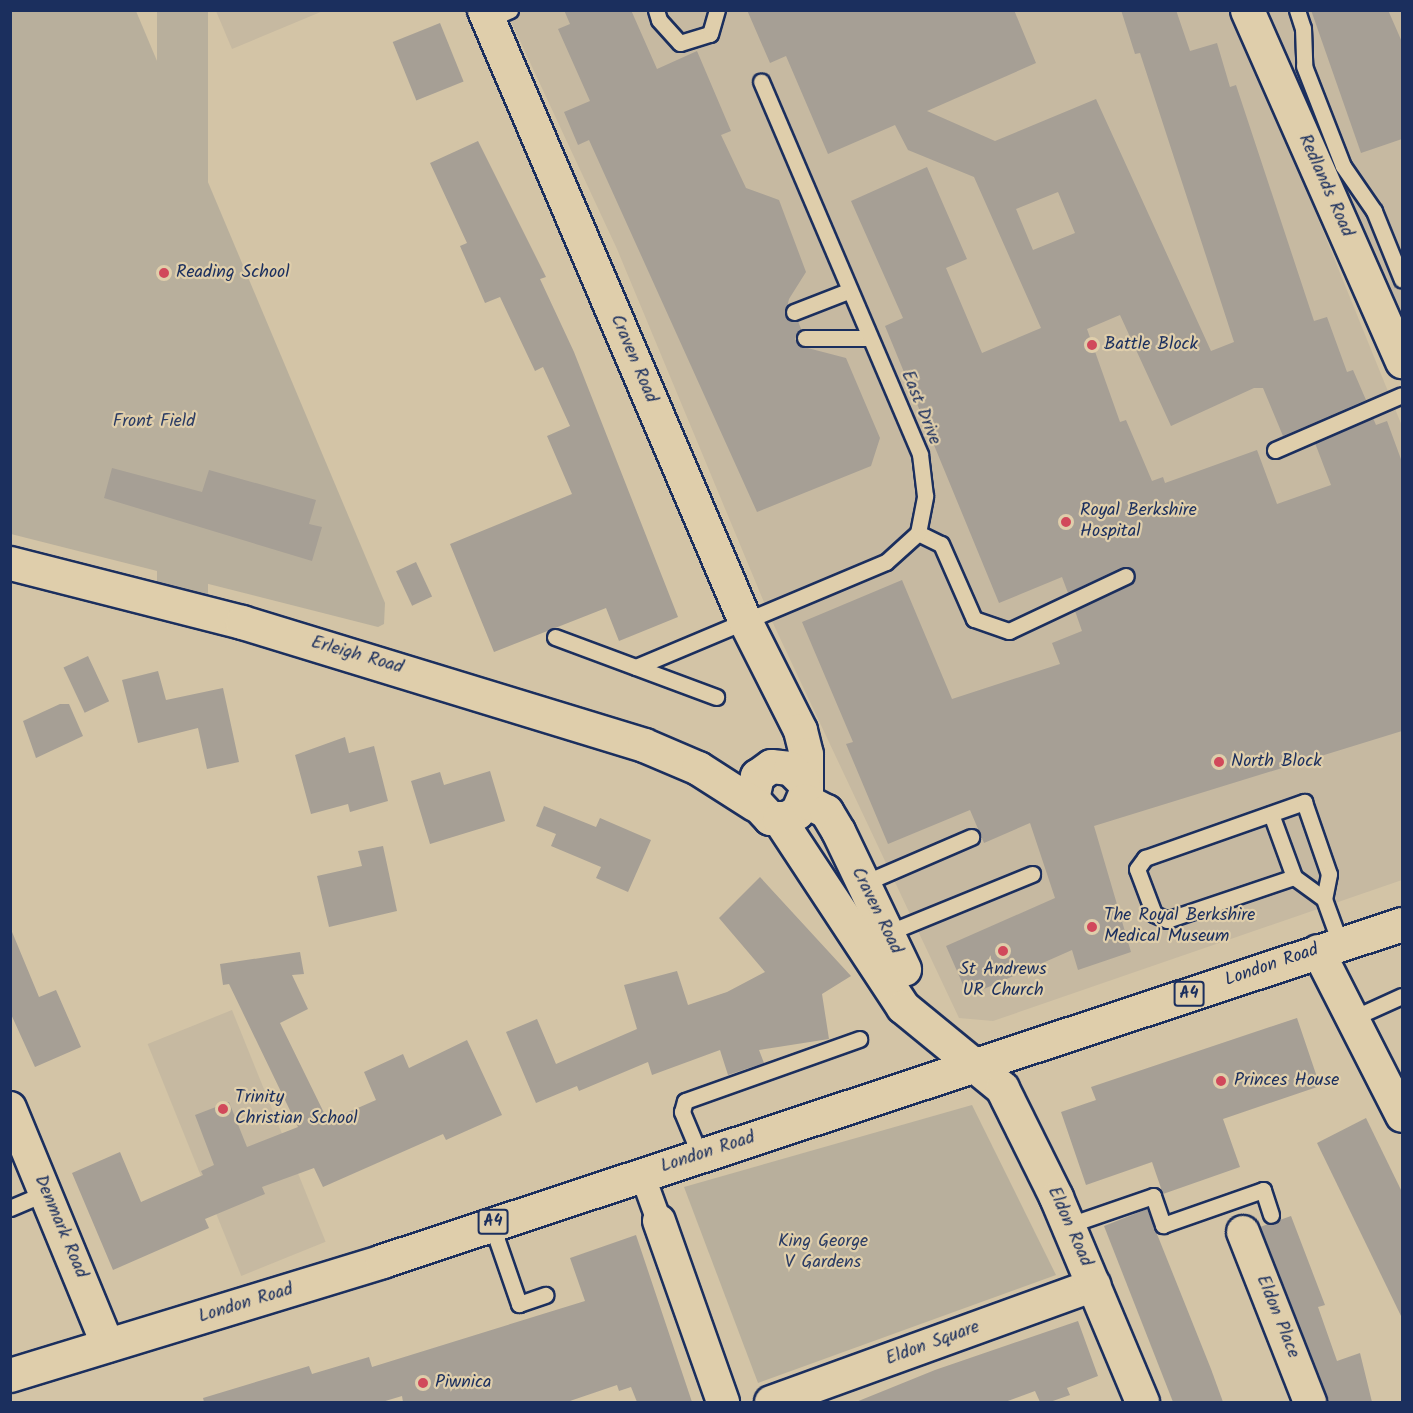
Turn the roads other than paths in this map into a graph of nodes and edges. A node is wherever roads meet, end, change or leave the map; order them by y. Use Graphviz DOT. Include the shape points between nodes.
graph roads {
  1 [pos="656,10"];
  2 [pos="717,10"];
  3 [pos="1297,10"];
  4 [pos="1249,11"];
  5 [pos="494,14"];
  6 [pos="761,81"];
  7 [pos="1402,280"];
  8 [pos="848,291"];
  9 [pos="794,312"];
  10 [pos="805,338"];
  11 [pos="868,338"];
  12 [pos="1402,361"];
  13 [pos="1402,395"];
  14 [pos="1275,450"];
  15 [pos="918,532"];
  16 [pos="10,563"];
  17 [pos="1126,576"];
  18 [pos="744,619"];
  19 [pos="555,638"];
  20 [pos="636,667"];
  21 [pos="716,697"];
  22 [pos="785,706"];
  23 [pos="765,791"];
  24 [pos="804,791"];
  25 [pos="1271,814"];
  26 [pos="971,837"];
  27 [pos="1032,874"];
  28 [pos="1294,877"];
  29 [pos="862,884"];
  30 [pos="1324,899"];
  31 [pos="1402,924"];
  32 [pos="875,939"];
  33 [pos="1329,947"];
  34 [pos="1402,996"];
  35 [pos="1351,1019"];
  36 [pos="859,1039"];
  37 [pos="975,1066"];
  38 [pos="10,1108"];
  39 [pos="1402,1116"];
  40 [pos="700,1155"];
  41 [pos="642,1174"];
  42 [pos="46,1193"];
  43 [pos="10,1209"];
  44 [pos="1271,1215"];
  45 [pos="659,1221"];
  46 [pos="491,1223"];
  47 [pos="1069,1225"];
  48 [pos="1243,1232"];
  49 [pos="1095,1285"];
  50 [pos="544,1295"];
  51 [pos="108,1346"];
  52 [pos="10,1375"];
  53 [pos="723,1402"];
  54 [pos="771,1402"];
  55 [pos="1142,1402"];
  56 [pos="1310,1402"];
  1 -- 2 [label="lane" via="659,20 680,42 710,34"];
  3 -- 7 [label="lane" via="1303,28 1304,66 1343,166 1374,211"];
  4 -- 12 [label="street, Redlands Road"];
  5 -- 18 [label="street, Craven Road"];
  6 -- 8 [label="lane, East Drive"];
  8 -- 9 [label="lane"];
  8 -- 11 [label="lane, East Drive"];
  10 -- 11 [label="lane"];
  11 -- 15 [label="lane, East Drive" via="920,454 925,496"];
  13 -- 14 [label="lane"];
  15 -- 17 [label="lane" via="940,544 974,620 1009,631"];
  15 -- 18 [label="lane" via="886,562"];
  16 -- 23 [label="street, Erleigh Road" via="242,622 406,670 644,745"];
  18 -- 20 [label="lane"];
  18 -- 22 [label="street, Craven Road"];
  19 -- 20 [label="lane"];
  20 -- 21 [label="lane"];
  22 -- 23 [label="street"];
  22 -- 24 [label="street, Craven Road" via="800,730 806,754"];
  23 -- 24 [label="street" via="797,812"];
  23 -- 24 [label="street, Craven Road" via="790,768"];
  23 -- 32 [label="street, Craven Road" via="802,859"];
  24 -- 29 [label="street, Craven Road" via="826,811"];
  25 -- 28 [label="lane"];
  25 -- 28 [label="lane" via="1144,858 1137,869 1154,914 1167,920"];
  25 -- 30 [label="lane" via="1304,802 1329,874"];
  26 -- 29 [label="lane"];
  27 -- 32 [label="lane"];
  28 -- 30 [label="lane"];
  29 -- 32 [label="street, Craven Road"];
  30 -- 33 [label="lane"];
  31 -- 33 [label="street, London Road / A4"];
  32 -- 37 [label="street, Craven Road" via="903,1007"];
  33 -- 35 [label="street"];
  33 -- 37 [label="street, London Road / A4"];
  34 -- 35 [label="lane"];
  35 -- 39 [label="street"];
  36 -- 40 [label="lane" via="685,1101 682,1112"];
  37 -- 40 [label="street, London Road / A4"];
  37 -- 47 [label="street, Eldon Road" via="1002,1088"];
  38 -- 42 [label="street, Denmark Road"];
  40 -- 41 [label="street, London Road / A4"];
  41 -- 45 [label="street"];
  41 -- 46 [label="street, London Road / A4"];
  42 -- 43 [label="lane"];
  42 -- 51 [label="street, Denmark Road"];
  44 -- 47 [label="lane" via="1263,1190 1163,1225 1153,1196"];
  45 -- 53 [label="street"];
  46 -- 50 [label="lane" via="519,1304"];
  46 -- 51 [label="street, London Road / A4"];
  47 -- 49 [label="street, Eldon Road"];
  48 -- 56 [label="street, Eldon Place"];
  49 -- 54 [label="street, Eldon Square"];
  49 -- 55 [label="street, Eldon Road"];
  51 -- 52 [label="street, London Road / A4"];
}
